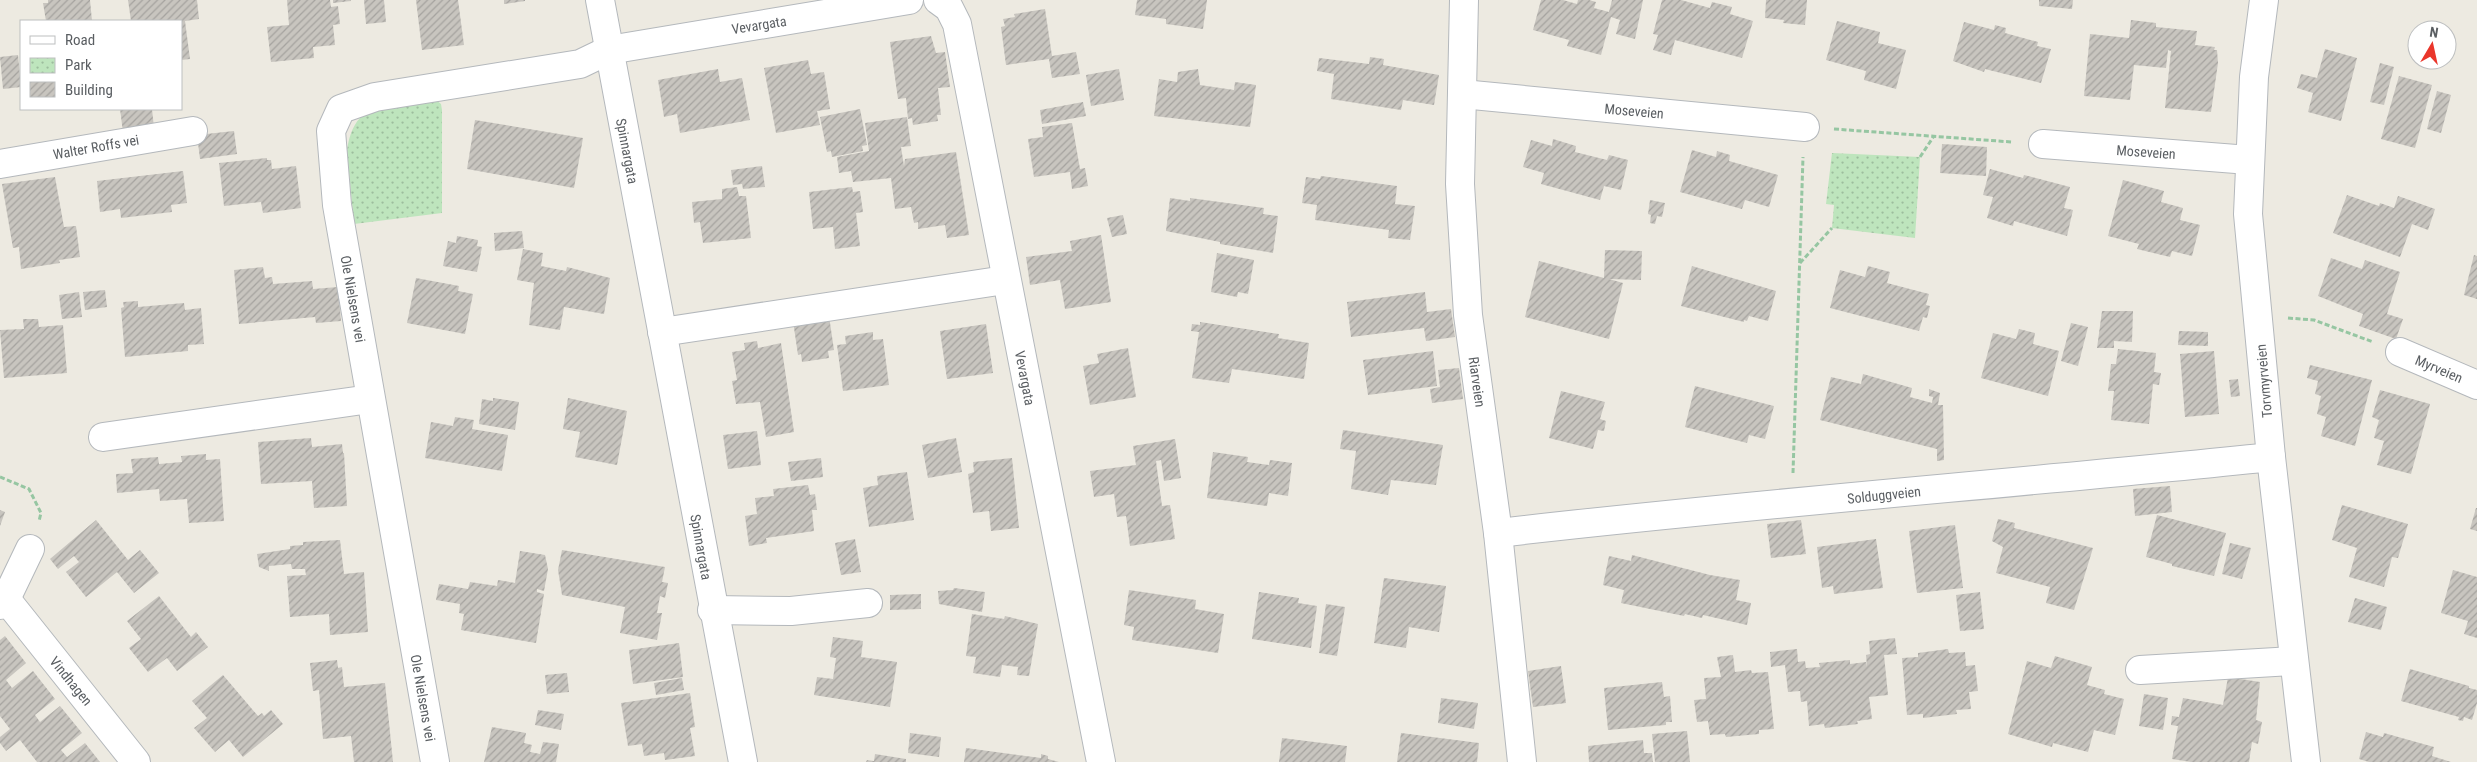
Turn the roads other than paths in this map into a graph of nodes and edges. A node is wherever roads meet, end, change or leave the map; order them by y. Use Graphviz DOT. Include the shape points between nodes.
graph roads {
  1 [pos="600,0"];
  2 [pos="909,0"];
  3 [pos="938,0"];
  4 [pos="1464,0"];
  5 [pos="2264,0"];
  6 [pos="609,50"];
  7 [pos="1462,94"];
  8 [pos="1806,127"];
  9 [pos="193,130"];
  10 [pos="2043,144"];
  11 [pos="2249,160"];
  12 [pos="0,164"];
  13 [pos="1006,280"];
  14 [pos="662,332"];
  15 [pos="2400,352"];
  16 [pos="2477,385"];
  17 [pos="370,399"];
  18 [pos="103,437"];
  19 [pos="2271,457"];
  20 [pos="1498,532"];
  21 [pos="30,549"];
  22 [pos="3,602"];
  23 [pos="868,603"];
  24 [pos="712,610"];
  25 [pos="2293,661"];
  26 [pos="2140,670"];
  27 [pos="136,762"];
  28 [pos="435,762"];
  29 [pos="743,762"];
  30 [pos="1101,762"];
  31 [pos="1522,762"];
  32 [pos="2306,762"];
  1 -- 6 [label="street, Spinnargata"];
  2 -- 6 [label="street, Vevargata"];
  3 -- 13 [label="street, Vevargata" via="949,8 957,24"];
  4 -- 7 [label="street, Riarveien"];
  5 -- 11 [label="street, Torvmyrveien" via="2254,77"];
  6 -- 14 [label="street, Spinnargata"];
  6 -- 17 [label="street, Ole Nielsens vei" via="580,64 375,97 341,110 331,131 337,205"];
  7 -- 8 [label="street, Moseveien"];
  7 -- 20 [label="street, Riarveien" via="1460,184 1468,315"];
  9 -- 12 [label="street, Walter Roffs vei"];
  10 -- 11 [label="street, Moseveien"];
  11 -- 19 [label="street, Torvmyrveien" via="2248,214"];
  13 -- 14 [label="street"];
  13 -- 30 [label="street, Vevargata"];
  14 -- 24 [label="street, Spinnargata"];
  15 -- 16 [label="street, Myrveien"];
  17 -- 18 [label="street"];
  17 -- 28 [label="street, Ole Nielsens vei"];
  19 -- 20 [label="street, Solduggveien"];
  19 -- 25 [label="street, Torvmyrveien"];
  20 -- 31 [label="street, Riarveien"];
  21 -- 22 [label="street, Vindhagen"];
  22 -- 27 [label="street, Vindhagen"];
  23 -- 24 [label="street" via="791,611"];
  24 -- 29 [label="street, Spinnargata"];
  25 -- 26 [label="street"];
  25 -- 32 [label="street, Torvmyrveien"];
}
